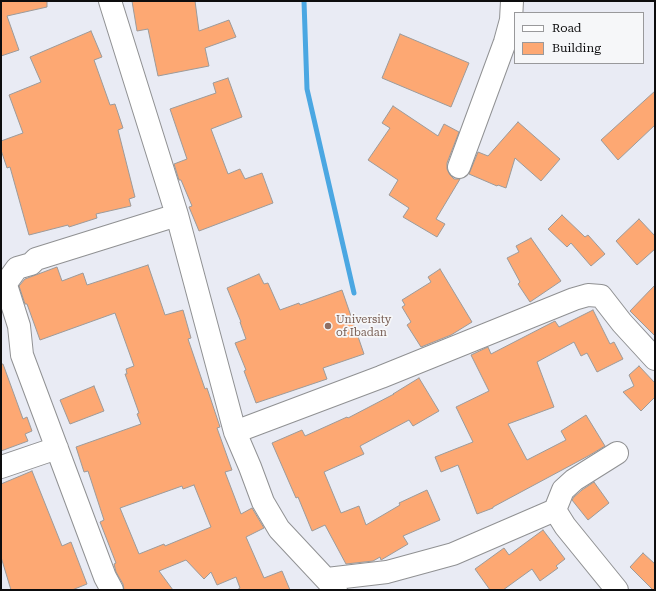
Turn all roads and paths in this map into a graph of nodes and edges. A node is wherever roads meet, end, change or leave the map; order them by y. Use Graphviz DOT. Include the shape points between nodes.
graph roads {
  1 [pos="110,1"];
  2 [pos="512,1"];
  3 [pos="459,167"];
  4 [pos="177,215"];
  5 [pos="3,287"];
  6 [pos="655,358"];
  7 [pos="235,432"];
  8 [pos="57,448"];
  9 [pos="617,453"];
  10 [pos="1,467"];
  11 [pos="555,510"];
  12 [pos="332,585"];
  13 [pos="112,590"];
  14 [pos="617,590"];
  1 -- 4 [label="street"];
  2 -- 3 [label="street" via="511,20 505,42"];
  4 -- 5 [label="street" via="36,259 31,264 17,268"];
  4 -- 7 [label="street"];
  5 -- 8 [label="street" via="18,326 22,355"];
  6 -- 7 [label="street" via="600,296 588,295"];
  7 -- 12 [label="street" via="263,502 278,529"];
  8 -- 10 [label="street"];
  8 -- 13 [label="street"];
  9 -- 11 [label="street" via="574,480 563,490"];
  11 -- 12 [label="street" via="453,554"];
  11 -- 14 [label="street"];
}
